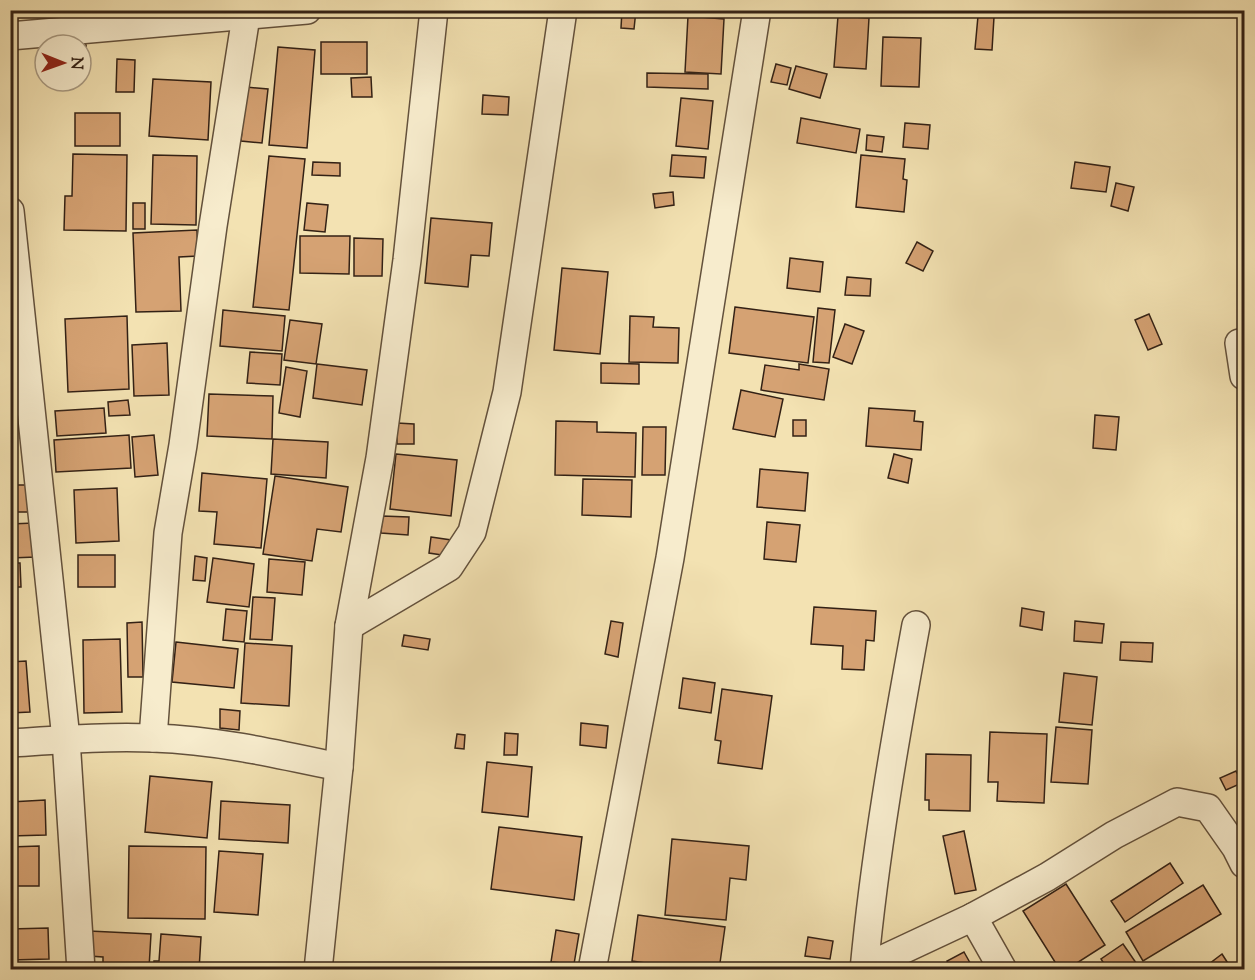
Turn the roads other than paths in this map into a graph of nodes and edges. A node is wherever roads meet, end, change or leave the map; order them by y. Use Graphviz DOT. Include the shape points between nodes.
graph roads {
  1 [pos="307,10"];
  2 [pos="434,10"];
  3 [pos="563,10"];
  4 [pos="757,10"];
  5 [pos="247,13"];
  6 [pos="10,36"];
  7 [pos="10,211"];
  8 [pos="1239,343"];
  9 [pos="1245,376"];
  10 [pos="916,625"];
  11 [pos="349,626"];
  12 [pos="153,738"];
  13 [pos="66,739"];
  14 [pos="10,743"];
  15 [pos="339,767"];
  16 [pos="1245,864"];
  17 [pos="973,917"];
  18 [pos="81,969"];
  19 [pos="318,969"];
  20 [pos="592,969"];
  21 [pos="864,969"];
  22 [pos="1003,969"];
  1 -- 5 [label="street"];
  2 -- 11 [label="street" via="385,423"];
  3 -- 11 [label="street" via="507,392 472,532 449,567"];
  4 -- 20 [label="street" via="670,558"];
  5 -- 6 [label="street"];
  5 -- 12 [label="street" via="168,533"];
  7 -- 13 [label="street"];
  8 -- 9 [label="street"];
  10 -- 21 [label="street" via="876,860"];
  11 -- 15 [label="street"];
  12 -- 13 [label="street"];
  12 -- 15 [label="street" via="222,744"];
  13 -- 14 [label="street"];
  13 -- 18 [label="street"];
  15 -- 19 [label="street"];
  16 -- 17 [label="street" via="1208,808 1177,802"];
  17 -- 21 [label="street"];
  17 -- 22 [label="street"];
}
